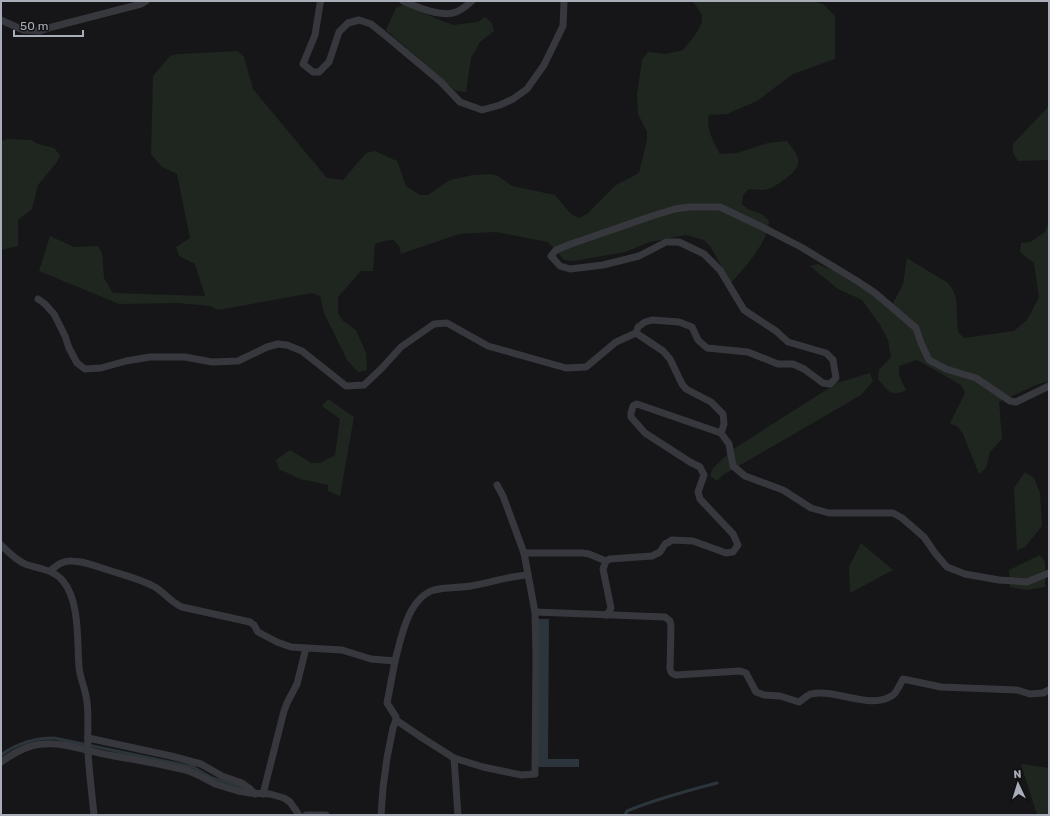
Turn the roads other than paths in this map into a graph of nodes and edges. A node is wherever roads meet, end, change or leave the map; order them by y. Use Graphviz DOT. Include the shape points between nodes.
graph roads {
  1 [pos="146,1"];
  2 [pos="321,1"];
  3 [pos="403,1"];
  4 [pos="472,1"];
  5 [pos="564,1"];
  6 [pos="1,20"];
  7 [pos="38,298"];
  8 [pos="636,333"];
  9 [pos="1049,386"];
  10 [pos="721,433"];
  11 [pos="497,484"];
  12 [pos="1,545"];
  13 [pos="524,553"];
  14 [pos="606,561"];
  15 [pos="50,571"];
  16 [pos="1049,573"];
  17 [pos="528,575"];
  18 [pos="535,612"];
  19 [pos="606,615"];
  20 [pos="306,648"];
  21 [pos="395,661"];
  22 [pos="1049,690"];
  23 [pos="396,720"];
  24 [pos="88,738"];
  25 [pos="88,751"];
  26 [pos="454,758"];
  27 [pos="1,762"];
  28 [pos="255,794"];
  29 [pos="263,794"];
  30 [pos="94,815"];
  31 [pos="299,815"];
  32 [pos="306,815"];
  33 [pos="326,815"];
  34 [pos="381,815"];
  35 [pos="458,815"];
  1 -- 6 [label="street" via="40,31 23,30"];
  2 -- 5 [label="street" via="315,35 303,64 313,72 319,72 329,62 339,32 348,23 360,20 371,24 386,36 441,82 460,102 482,110 507,102 527,88 544,65 562,26"];
  3 -- 4 [label="street" via="431,12 448,13 456,13"];
  7 -- 8 [label="street" via="54,314 77,363 85,369 150,357 185,357 212,362 238,361 278,344 302,351 346,386 364,385 401,347 434,324 447,323 488,346 566,368 586,367 616,342"];
  8 -- 9 [label="street" via="644,322 679,322 692,327 698,340 707,348 748,352 778,364 793,364 804,368 823,383 830,384 836,378 833,360 826,353 788,342 744,310 720,270 704,254 679,242 666,242 639,256 603,265 570,269 560,266 552,256 556,250 571,244 675,209 720,207 801,247 875,293 916,328 929,360 946,369 976,378 1010,401 1016,402"];
  8 -- 10 [label="street" via="663,351 686,389 711,402 723,414 724,424"];
  10 -- 14 [label="street" via="637,404 630,413 645,433 700,467 704,475 698,492 700,499 733,534 738,545 733,552 726,554 692,541 672,540 652,556"];
  10 -- 16 [label="street" via="729,444 734,466 745,476 783,490 811,508 829,513 893,513 924,537 947,567 965,574 1027,582"];
  11 -- 13 [label="street"];
  12 -- 15 [label="street" via="20,561"];
  13 -- 14 [label="street" via="589,554"];
  13 -- 17 [label="street"];
  14 -- 19 [label="street" via="603,569 611,608"];
  15 -- 20 [label="street" via="66,561 72,561 128,576 153,586 177,605 250,622 258,632 277,642"];
  15 -- 24 [label="street" via="66,585 73,602 80,678 87,703"];
  17 -- 18 [label="street"];
  17 -- 21 [label="street" via="472,586 433,590 428,593 418,601 406,621"];
  18 -- 19 [label="street"];
  18 -- 26 [label="street" via="535,774 521,775"];
  19 -- 22 [label="street" via="668,618 671,626 670,669 673,674 740,670 746,673 756,692 799,702 810,694 822,693 871,701 882,700 894,694 903,680 941,687 1017,690 1030,694"];
  20 -- 21 [label="street" via="342,650 371,659"];
  20 -- 29 [label="street" via="297,684 286,707"];
  21 -- 23 [label="street" via="388,703"];
  23 -- 26 [label="street"];
  23 -- 34 [label="street" via="387,758"];
  24 -- 25 [label="street"];
  24 -- 28 [label="street" via="201,764 222,776 242,783"];
  25 -- 27 [label="street" via="58,744 42,744 25,748"];
  25 -- 28 [label="street" via="184,770 219,785"];
  25 -- 30 [label="street"];
  26 -- 35 [label="street"];
  28 -- 29 [label="street"];
  29 -- 31 [label="street" via="284,798"];
  32 -- 33 [label="street"];
}
